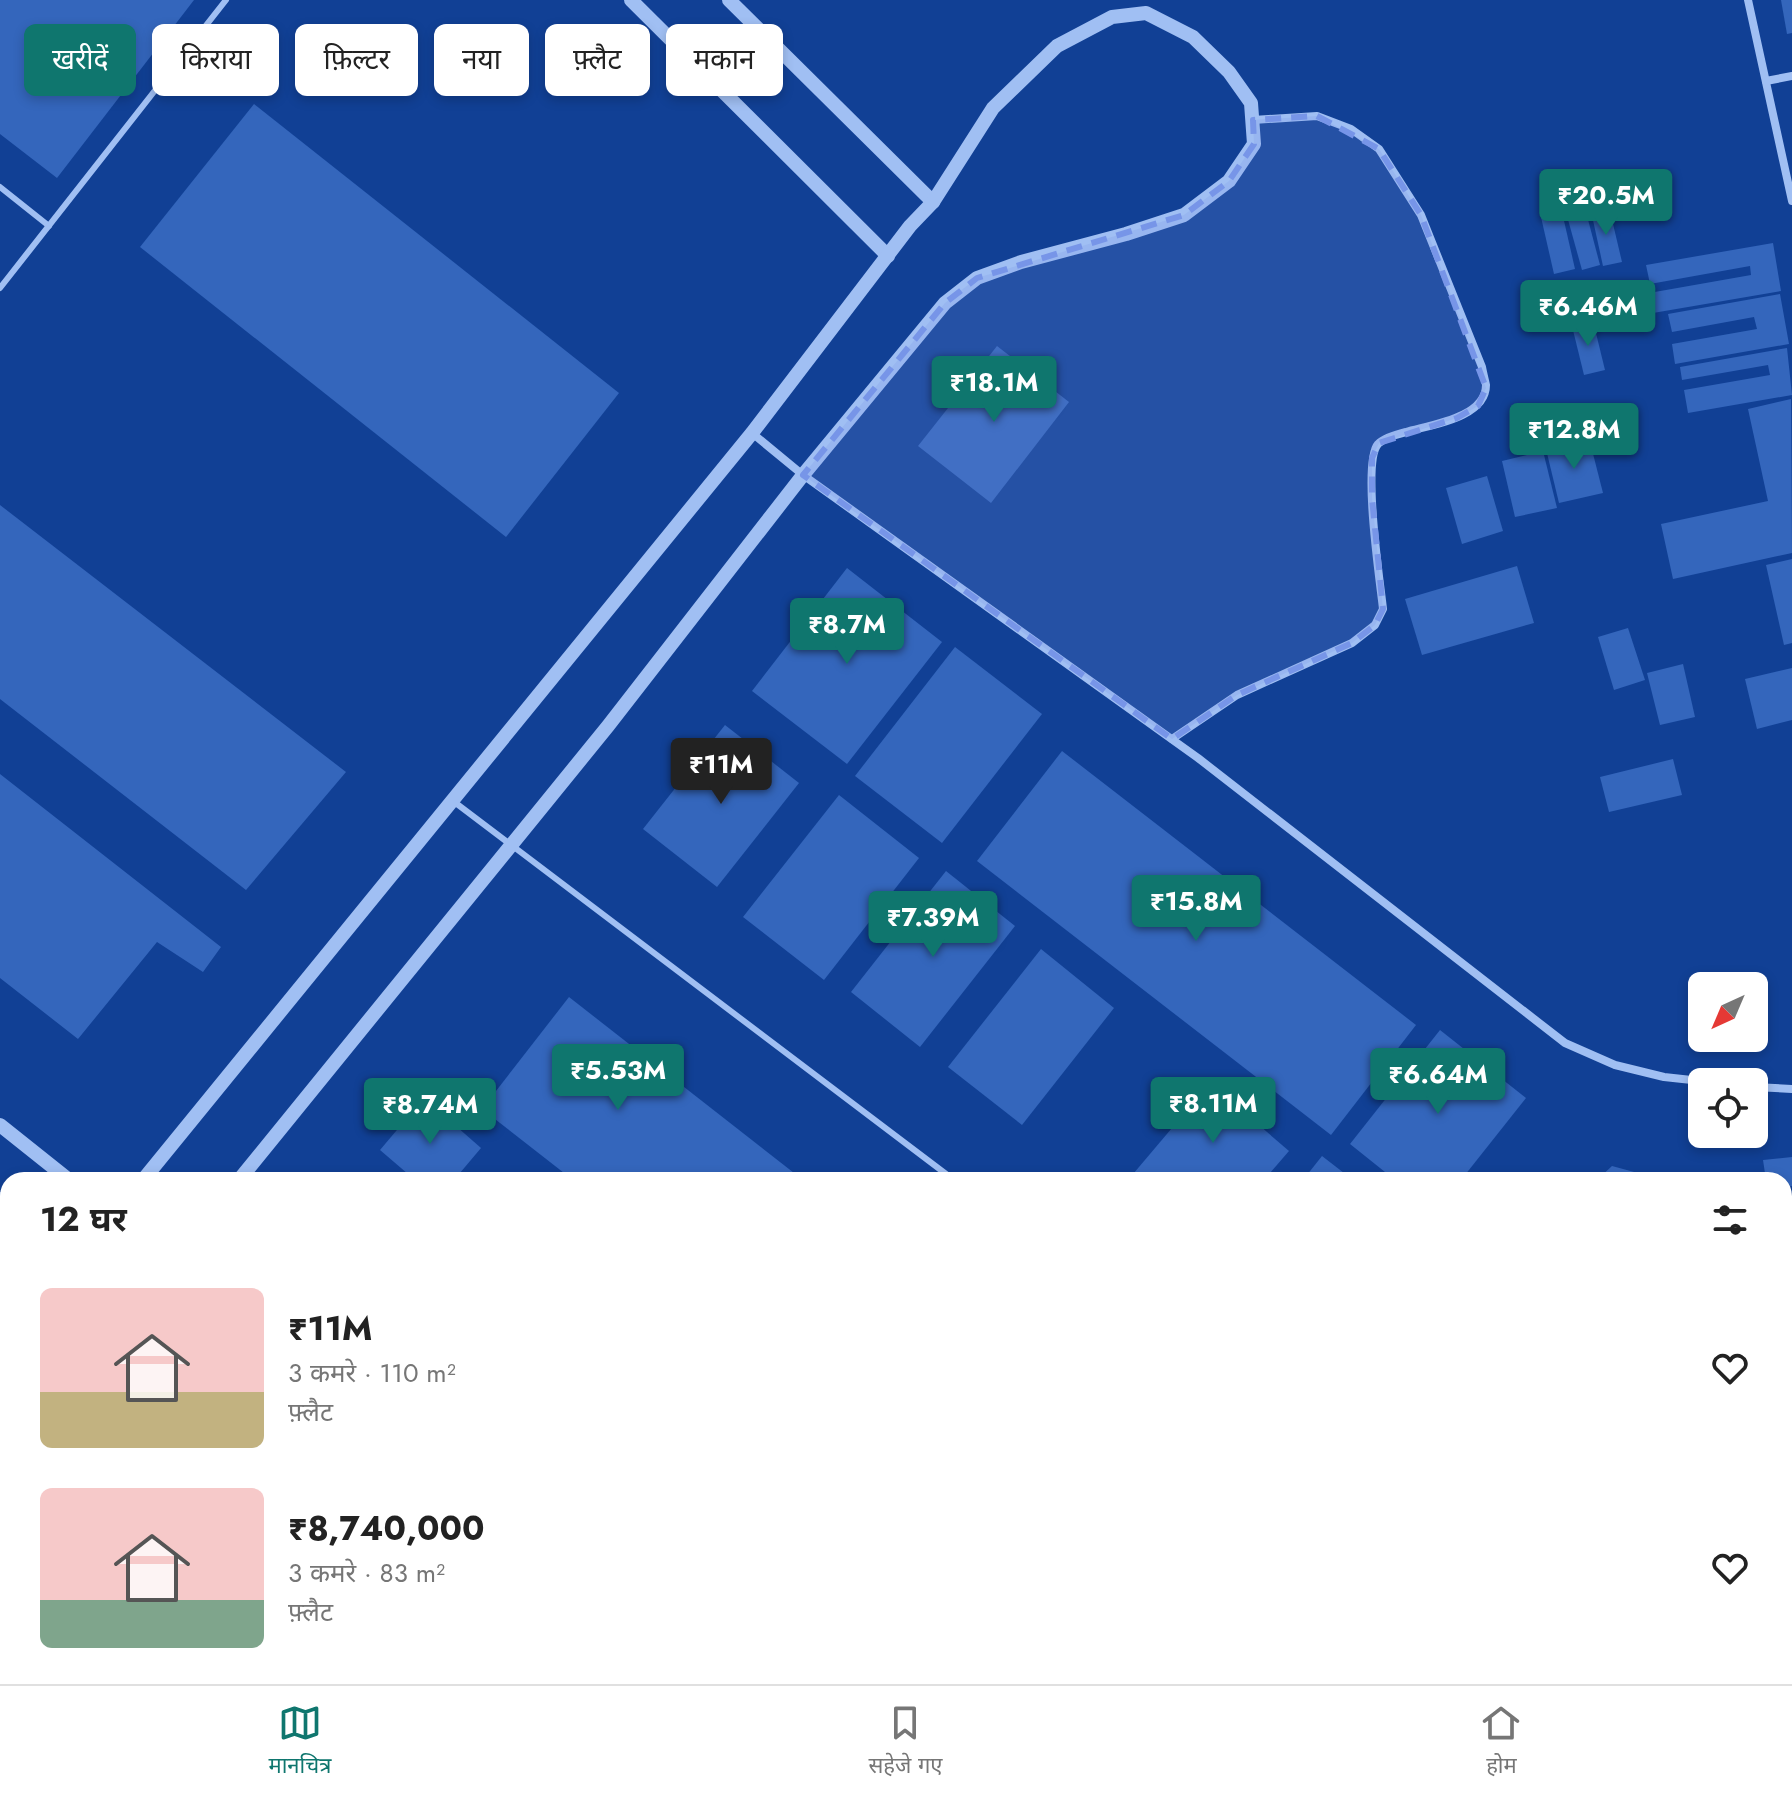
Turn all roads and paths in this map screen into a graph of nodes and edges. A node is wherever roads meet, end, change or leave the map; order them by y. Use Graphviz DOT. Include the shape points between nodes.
graph roads {
  1 [pos="226,0"];
  2 [pos="631,0"];
  3 [pos="729,0"];
  4 [pos="1748,0"];
  5 [pos="1792,76"];
  6 [pos="1766,81"];
  7 [pos="1253,120"];
  8 [pos="0,187"];
  9 [pos="1792,201"];
  10 [pos="933,202"];
  11 [pos="49,226"];
  12 [pos="888,256"];
  13 [pos="0,288"];
  14 [pos="752,433"];
  15 [pos="803,475"];
  16 [pos="1172,739"];
  17 [pos="451,800"];
  18 [pos="509,846"];
  19 [pos="1688,1080"];
  20 [pos="1768,1088"];
  21 [pos="1792,1089"];
  22 [pos="0,1125"];
  23 [pos="59,1172"];
  24 [pos="149,1172"];
  25 [pos="245,1172"];
  26 [pos="943,1172"];
  1 -- 11 [label="lane"];
  2 -- 12 [label="street"];
  3 -- 10 [label="street"];
  4 -- 6 [label="street"];
  5 -- 6 [label="street"];
  6 -- 9 [label="street"];
  7 -- 10 [label="street" via="1251,103 1229,72 1193,37 1146,13 1112,17 1057,46 993,108"];
  7 -- 15 [label="street" via="1254,144 1229,181 1184,215 977,278 945,303"];
  7 -- 16 [label="street" via="1317,116 1351,129 1379,149 1421,215 1486,388 1478,406 1457,418 1397,434 1375,451 1372,498 1383,609 1375,625 1352,643 1237,695"];
  8 -- 11 [label="lane"];
  10 -- 12 [label="street"];
  11 -- 13 [label="lane"];
  12 -- 14 [label="street"];
  14 -- 15 [label="street"];
  14 -- 17 [label="street"];
  15 -- 16 [label="street"];
  15 -- 18 [label="street"];
  16 -- 19 [label="street" via="1565,1043 1615,1065"];
  17 -- 18 [label="lane"];
  17 -- 24 [label="street"];
  18 -- 25 [label="street"];
  18 -- 26 [label="lane"];
  20 -- 21 [label="street"];
  22 -- 23 [label="street"];
}
